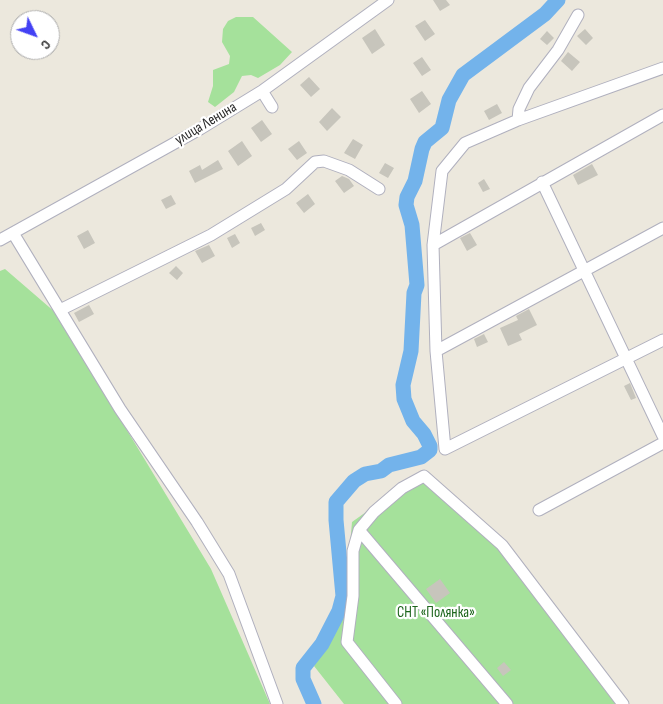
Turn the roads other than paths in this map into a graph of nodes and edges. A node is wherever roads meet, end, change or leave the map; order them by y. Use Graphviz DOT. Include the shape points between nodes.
graph roads {
  1 [pos="388,0"];
  2 [pos="578,15"];
  3 [pos="663,68"];
  4 [pos="262,91"];
  5 [pos="272,107"];
  6 [pos="663,115"];
  7 [pos="518,120"];
  8 [pos="542,182"];
  9 [pos="379,189"];
  10 [pos="663,228"];
  11 [pos="13,233"];
  12 [pos="0,240"];
  13 [pos="433,245"];
  14 [pos="584,272"];
  15 [pos="60,310"];
  16 [pos="663,340"];
  17 [pos="436,351"];
  18 [pos="626,360"];
  19 [pos="663,436"];
  20 [pos="663,442"];
  21 [pos="539,510"];
  22 [pos="359,530"];
  23 [pos="277,704"];
  24 [pos="396,704"];
  25 [pos="507,704"];
  26 [pos="624,704"];
  1 -- 4 [label="street, улица Ленина"];
  2 -- 7 [label="street" via="558,50 529,88 519,109"];
  3 -- 7 [label="street"];
  4 -- 5 [label="street"];
  4 -- 11 [label="street, улица Ленина"];
  6 -- 8 [label="street"];
  7 -- 13 [label="street" via="465,142 442,171"];
  8 -- 13 [label="street"];
  8 -- 14 [label="street"];
  9 -- 15 [label="street" via="349,170 324,161 315,162 286,189 211,235"];
  10 -- 14 [label="street"];
  11 -- 12 [label="street, улица Ленина"];
  11 -- 15 [label="street"];
  13 -- 17 [label="street"];
  14 -- 17 [label="street"];
  14 -- 18 [label="street"];
  15 -- 23 [label="street" via="120,409 229,574"];
  16 -- 18 [label="street"];
  17 -- 18 [label="street" via="445,449"];
  18 -- 19 [label="street"];
  20 -- 21 [label="street"];
  22 -- 24 [label="street" via="353,551 348,642"];
  22 -- 25 [label="street"];
  22 -- 26 [label="street" via="402,488 424,476 502,545"];
}
